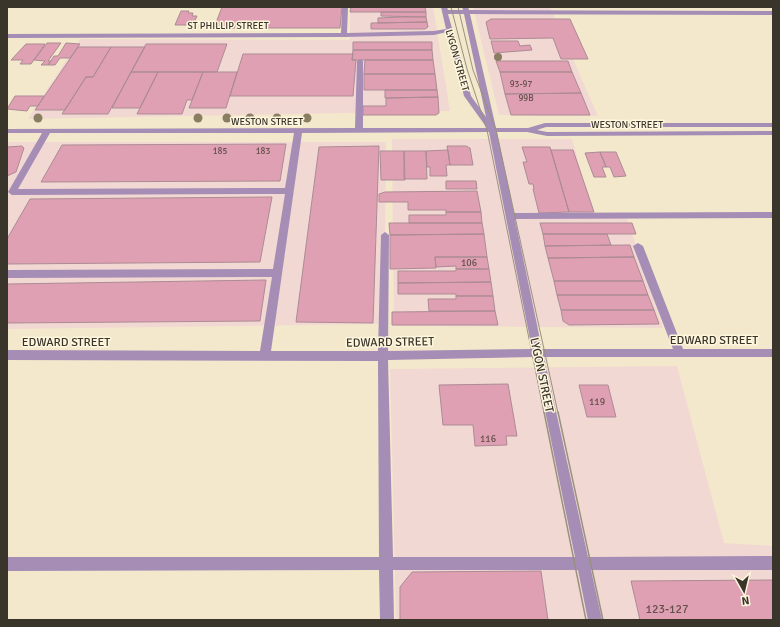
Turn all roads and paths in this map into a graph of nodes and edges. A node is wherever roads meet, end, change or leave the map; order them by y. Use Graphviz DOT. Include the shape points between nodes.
graph roads {
  1 [pos="345,7"];
  2 [pos="445,10"];
  3 [pos="466,10"];
  4 [pos="773,13"];
  5 [pos="449,30"];
  6 [pos="344,35"];
  7 [pos="7,36"];
  8 [pos="360,61"];
  9 [pos="722,125"];
  10 [pos="773,125"];
  11 [pos="492,130"];
  12 [pos="527,130"];
  13 [pos="7,131"];
  14 [pos="47,131"];
  15 [pos="298,131"];
  16 [pos="358,131"];
  17 [pos="773,133"];
  18 [pos="727,134"];
  19 [pos="289,191"];
  20 [pos="773,214"];
  21 [pos="510,216"];
  22 [pos="385,235"];
  23 [pos="638,246"];
  24 [pos="277,273"];
  25 [pos="7,274"];
  26 [pos="538,353"];
  27 [pos="680,353"];
  28 [pos="773,353"];
  29 [pos="7,355"];
  30 [pos="265,356"];
  31 [pos="383,356"];
  32 [pos="386,563"];
  33 [pos="583,563"];
  34 [pos="773,563"];
  35 [pos="7,564"];
  36 [pos="387,620"];
  37 [pos="595,620"];
  1 -- 6 [label="street"];
  2 -- 3 [label="street"];
  2 -- 5 [label="street, LYGON STREET"];
  3 -- 4 [label="street"];
  3 -- 11 [label="street, LYGON STREET"];
  5 -- 6 [label="street, ST PHILLIP STREET" via="434,33"];
  5 -- 11 [label="street, LYGON STREET" via="468,96"];
  6 -- 7 [label="street, ST PHILLIP STREET"];
  8 -- 16 [label="street"];
  9 -- 10 [label="street, WESTON STREET"];
  9 -- 12 [label="street, WESTON STREET" via="545,125"];
  9 -- 18 [label="street"];
  11 -- 12 [label="street, WESTON STREET"];
  11 -- 16 [label="street, WESTON STREET"];
  11 -- 21 [label="street, LYGON STREET"];
  12 -- 18 [label="street, WESTON STREET" via="547,134"];
  13 -- 14 [label="street, WESTON STREET"];
  14 -- 15 [label="street, WESTON STREET"];
  14 -- 19 [label="street" via="12,192"];
  15 -- 16 [label="street, WESTON STREET"];
  15 -- 19 [label="street"];
  17 -- 18 [label="street, WESTON STREET"];
  19 -- 24 [label="street"];
  20 -- 21 [label="street"];
  21 -- 26 [label="street, LYGON STREET"];
  22 -- 31 [label="street"];
  23 -- 27 [label="street"];
  24 -- 25 [label="street"];
  24 -- 30 [label="street"];
  26 -- 27 [label="street, EDWARD STREET"];
  26 -- 31 [label="street, EDWARD STREET"];
  26 -- 33 [label="street, LYGON STREET"];
  27 -- 28 [label="street, EDWARD STREET"];
  29 -- 30 [label="street, EDWARD STREET"];
  30 -- 31 [label="street, EDWARD STREET"];
  31 -- 32 [label="street"];
  32 -- 33 [label="street"];
  32 -- 35 [label="street"];
  32 -- 36 [label="street"];
  33 -- 34 [label="street"];
  33 -- 37 [label="street, LYGON STREET"];
}
